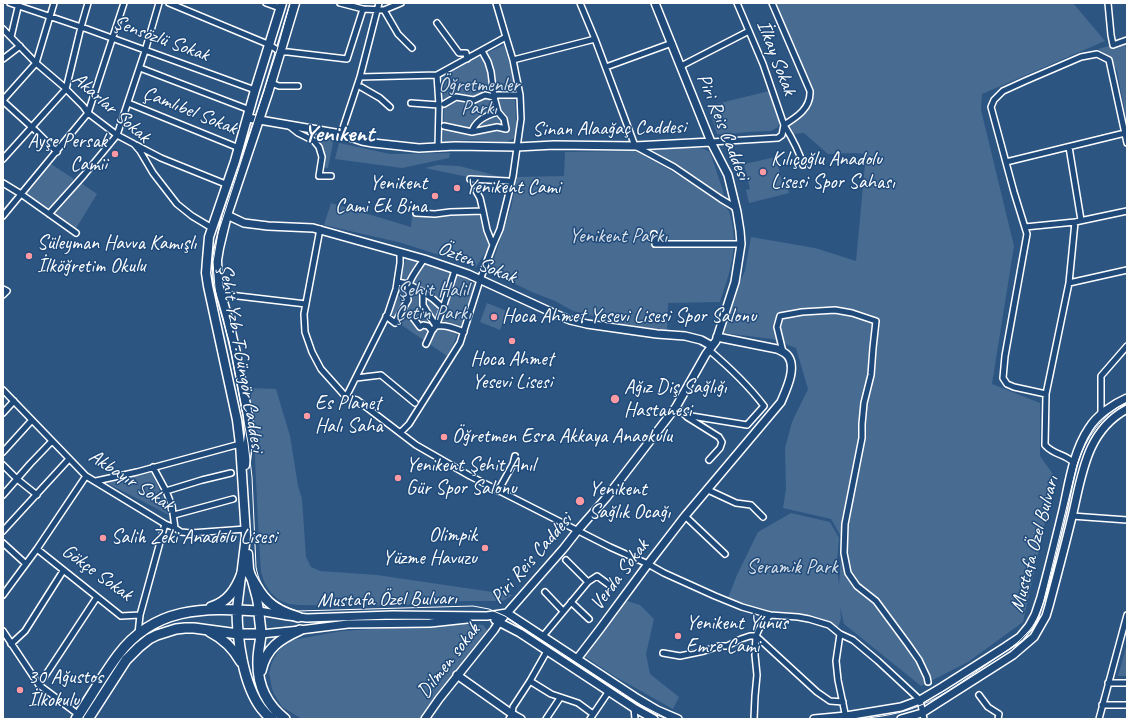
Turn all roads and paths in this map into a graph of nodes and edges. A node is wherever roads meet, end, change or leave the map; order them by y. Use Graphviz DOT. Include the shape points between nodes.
graph roads {
  1 [pos="10,3"];
  2 [pos="54,3"];
  3 [pos="88,3"];
  4 [pos="124,3"];
  5 [pos="159,3"];
  6 [pos="170,3"];
  7 [pos="266,3"];
  8 [pos="295,3"];
  9 [pos="340,3"];
  10 [pos="379,3"];
  11 [pos="401,3"];
  12 [pos="496,3"];
  13 [pos="580,3"];
  14 [pos="655,3"];
  15 [pos="737,3"];
  16 [pos="772,3"];
  17 [pos="1108,3"];
  18 [pos="19,4"];
  19 [pos="281,6"];
  20 [pos="363,9"];
  21 [pos="377,10"];
  22 [pos="384,10"];
  23 [pos="50,17"];
  24 [pos="437,23"];
  25 [pos="81,27"];
  26 [pos="3,29"];
  27 [pos="749,31"];
  28 [pos="11,37"];
  29 [pos="506,37"];
  30 [pos="113,39"];
  31 [pos="595,39"];
  32 [pos="1127,40"];
  33 [pos="672,43"];
  34 [pos="270,45"];
  35 [pos="20,46"];
  36 [pos="412,48"];
  37 [pos="145,51"];
  38 [pos="482,51"];
  39 [pos="280,52"];
  40 [pos="3,59"];
  41 [pos="467,59"];
  42 [pos="513,60"];
  43 [pos="36,63"];
  44 [pos="681,66"];
  45 [pos="140,68"];
  46 [pos="606,68"];
  47 [pos="437,75"];
  48 [pos="360,77"];
  49 [pos="271,83"];
  50 [pos="298,86"];
  51 [pos="360,87"];
  52 [pos="66,89"];
  53 [pos="255,90"];
  54 [pos="520,95"];
  55 [pos="494,97"];
  56 [pos="3,101"];
  57 [pos="128,103"];
  58 [pos="411,103"];
  59 [pos="441,104"];
  60 [pos="390,108"];
  61 [pos="498,112"];
  62 [pos="88,113"];
  63 [pos="249,114"];
  64 [pos="259,120"];
  65 [pos="287,125"];
  66 [pos="784,125"];
  67 [pos="444,126"];
  68 [pos="32,127"];
  69 [pos="472,132"];
  70 [pos="1125,133"];
  71 [pos="341,134"];
  72 [pos="118,135"];
  73 [pos="711,142"];
  74 [pos="1127,143"];
  75 [pos="134,144"];
  76 [pos="636,146"];
  77 [pos="518,147"];
  78 [pos="1069,147"];
  79 [pos="239,148"];
  80 [pos="438,148"];
  81 [pos="57,152"];
  82 [pos="3,159"];
  83 [pos="1006,162"];
  84 [pos="803,165"];
  85 [pos="331,176"];
  86 [pos="470,179"];
  87 [pos="508,181"];
  88 [pos="3,183"];
  89 [pos="228,185"];
  90 [pos="476,191"];
  91 [pos="21,194"];
  92 [pos="736,208"];
  93 [pos="483,211"];
  94 [pos="1127,211"];
  95 [pos="416,213"];
  96 [pos="49,214"];
  97 [pos="227,215"];
  98 [pos="3,216"];
  99 [pos="1081,220"];
  100 [pos="1074,222"];
  101 [pos="1025,227"];
  102 [pos="212,228"];
  103 [pos="320,229"];
  104 [pos="76,233"];
  105 [pos="654,234"];
  106 [pos="493,244"];
  107 [pos="741,244"];
  108 [pos="400,253"];
  109 [pos="424,259"];
  110 [pos="455,270"];
  111 [pos="1127,270"];
  112 [pos="480,280"];
  113 [pos="397,282"];
  114 [pos="1069,283"];
  115 [pos="408,284"];
  116 [pos="423,292"];
  117 [pos="221,294"];
  118 [pos="306,304"];
  119 [pos="444,308"];
  120 [pos="411,315"];
  121 [pos="386,316"];
  122 [pos="436,326"];
  123 [pos="432,331"];
  124 [pos="464,332"];
  125 [pos="717,338"];
  126 [pos="426,344"];
  127 [pos="1127,346"];
  128 [pos="711,348"];
  129 [pos="783,352"];
  130 [pos="356,378"];
  131 [pos="3,390"];
  132 [pos="1046,394"];
  133 [pos="346,397"];
  134 [pos="1127,398"];
  135 [pos="14,401"];
  136 [pos="415,403"];
  137 [pos="676,407"];
  138 [pos="1127,409"];
  139 [pos="3,413"];
  140 [pos="685,415"];
  141 [pos="1101,415"];
  142 [pos="32,420"];
  143 [pos="400,433"];
  144 [pos="52,441"];
  145 [pos="240,444"];
  146 [pos="3,452"];
  147 [pos="515,456"];
  148 [pos="69,459"];
  149 [pos="709,460"];
  150 [pos="1074,463"];
  151 [pos="3,465"];
  152 [pos="153,467"];
  153 [pos="231,473"];
  154 [pos="86,476"];
  155 [pos="17,479"];
  156 [pos="96,481"];
  157 [pos="242,487"];
  158 [pos="498,490"];
  159 [pos="708,490"];
  160 [pos="166,491"];
  161 [pos="3,495"];
  162 [pos="37,495"];
  163 [pos="233,499"];
  164 [pos="174,515"];
  165 [pos="685,516"];
  166 [pos="1072,516"];
  167 [pos="763,517"];
  168 [pos="1127,520"];
  169 [pos="165,524"];
  170 [pos="175,528"];
  171 [pos="3,530"];
  172 [pos="578,530"];
  173 [pos="246,532"];
  174 [pos="3,543"];
  175 [pos="37,549"];
  176 [pos="725,554"];
  177 [pos="566,560"];
  178 [pos="26,564"];
  179 [pos="648,564"];
  180 [pos="63,570"];
  181 [pos="246,574"];
  182 [pos="588,582"];
  183 [pos="612,587"];
  184 [pos="545,592"];
  185 [pos="3,595"];
  186 [pos="97,597"];
  187 [pos="571,602"];
  188 [pos="237,609"];
  189 [pos="204,610"];
  190 [pos="259,611"];
  191 [pos="563,611"];
  192 [pos="507,613"];
  193 [pos="140,615"];
  194 [pos="770,615"];
  195 [pos="1127,615"];
  196 [pos="298,617"];
  197 [pos="589,619"];
  198 [pos="499,622"];
  199 [pos="194,628"];
  200 [pos="300,630"];
  201 [pos="3,631"];
  202 [pos="1125,633"];
  203 [pos="138,634"];
  204 [pos="238,634"];
  205 [pos="261,634"];
  206 [pos="840,634"];
  207 [pos="543,636"];
  208 [pos="756,636"];
  209 [pos="11,644"];
  210 [pos="547,651"];
  211 [pos="663,653"];
  212 [pos="577,659"];
  213 [pos="246,671"];
  214 [pos="457,675"];
  215 [pos="530,681"];
  216 [pos="928,682"];
  217 [pos="1108,683"];
  218 [pos="1127,683"];
  219 [pos="39,685"];
  220 [pos="262,690"];
  221 [pos="609,691"];
  222 [pos="979,695"];
  223 [pos="560,698"];
  224 [pos="920,700"];
  225 [pos="843,702"];
  226 [pos="1102,705"];
  227 [pos="1127,705"];
  228 [pos="634,708"];
  229 [pos="511,716"];
  230 [pos="923,716"];
  231 [pos="78,717"];
  232 [pos="592,717"];
  233 [pos="846,718"];
  234 [pos="88,719"];
  235 [pos="272,719"];
  236 [pos="285,719"];
  237 [pos="425,719"];
  238 [pos="521,719"];
  239 [pos="546,719"];
  240 [pos="635,719"];
  241 [pos="654,719"];
  242 [pos="678,719"];
  243 [pos="754,719"];
  244 [pos="814,719"];
  245 [pos="901,719"];
  246 [pos="998,719"];
  247 [pos="1099,719"];
  1 -- 18 [label="street, Şensözlü Sokak"];
  2 -- 23 [label="street"];
  3 -- 25 [label="street"];
  4 -- 30 [label="street"];
  5 -- 37 [label="street"];
  6 -- 34 [label="street"];
  7 -- 19 [label="street"];
  8 -- 39 [label="main road, Şehit Yzb. T.Güngör Caddesi"];
  9 -- 20 [label="street"];
  10 -- 21 [label="street"];
  11 -- 22 [label="street"];
  12 -- 29 [label="street"];
  13 -- 31 [label="street"];
  14 -- 33 [label="main road, Piri Reis Caddesi"];
  15 -- 27 [label="street, İlkay Sokak"];
  16 -- 66 [label="street" via="810,91 810,98 800,115"];
  17 -- 32 [label="street" via="1113,45"];
  18 -- 23 [label="street, Şensözlü Sokak"];
  18 -- 28 [label="street"];
  19 -- 34 [label="main road, Şehit Yzb. T.Güngör Caddesi"];
  20 -- 21 [label="street"];
  20 -- 39 [label="street" via="347,59"];
  21 -- 22 [label="street"];
  21 -- 48 [label="street"];
  22 -- 36 [label="street" via="398,34"];
  23 -- 25 [label="street, Şensözlü Sokak"];
  23 -- 43 [label="street"];
  24 -- 41 [label="street" via="459,53 466,53"];
  25 -- 30 [label="street, Şensözlü Sokak"];
  25 -- 52 [label="street"];
  26 -- 28 [label="street, Akarlar Sokak"];
  27 -- 44 [label="street"];
  27 -- 66 [label="street, İlkay Sokak"];
  28 -- 35 [label="street, Akarlar Sokak"];
  29 -- 38 [label="street"];
  29 -- 42 [label="street"];
  30 -- 37 [label="street, Şensözlü Sokak"];
  30 -- 62 [label="street"];
  31 -- 42 [label="street"];
  31 -- 46 [label="street"];
  33 -- 44 [label="main road, Piri Reis Caddesi"];
  33 -- 46 [label="street"];
  34 -- 39 [label="street"];
  34 -- 53 [label="main road, Şehit Yzb. T.Güngör Caddesi"];
  35 -- 40 [label="street"];
  35 -- 43 [label="street, Akarlar Sokak"];
  37 -- 45 [label="street"];
  37 -- 53 [label="street, Şensözlü Sokak"];
  38 -- 41 [label="street"];
  38 -- 55 [label="street" via="491,72"];
  39 -- 49 [label="main road, Şehit Yzb. T.Güngör Caddesi"];
  41 -- 47 [label="street"];
  42 -- 54 [label="street"];
  43 -- 52 [label="street, Akarlar Sokak"];
  43 -- 56 [label="street"];
  44 -- 73 [label="main road, Piri Reis Caddesi"];
  45 -- 57 [label="street"];
  45 -- 63 [label="street"];
  46 -- 76 [label="street"];
  47 -- 48 [label="street"];
  47 -- 59 [label="street"];
  48 -- 71 [label="street"];
  49 -- 50 [label="street" via="279,86"];
  49 -- 64 [label="main road, Şehit Yzb. T.Güngör Caddesi"];
  51 -- 60 [label="street" via="380,98"];
  52 -- 62 [label="street, Akarlar Sokak"];
  52 -- 68 [label="street"];
  53 -- 63 [label="main road, Şehit Yzb. T.Güngör Caddesi"];
  54 -- 55 [label="street" via="497,94"];
  54 -- 77 [label="street"];
  55 -- 59 [label="street" via="485,95 474,100 456,97"];
  55 -- 61 [label="street"];
  56 -- 68 [label="street"];
  57 -- 72 [label="street"];
  57 -- 79 [label="street, Çamlıbel Sokak"];
  58 -- 59 [label="street"];
  59 -- 80 [label="street"];
  61 -- 69 [label="street" via="478,121"];
  61 -- 69 [label="street" via="504,118 506,129 497,127"];
  62 -- 72 [label="street, Akarlar Sokak"];
  62 -- 81 [label="street"];
  63 -- 64 [label="main road, Sinan Alaağaç Caddesi"];
  63 -- 79 [label="main road, Şehit Yzb. T.Güngör Caddesi"];
  64 -- 65 [label="main road, Sinan Alaağaç Caddesi"];
  64 -- 97 [label="main road, Şehit Yzb. T.Güngör Caddesi"];
  65 -- 71 [label="main road, Sinan Alaağaç Caddesi"];
  65 -- 85 [label="street" via="314,141 322,157 319,176"];
  66 -- 73 [label="street, İlkay Sokak" via="782,135 778,138"];
  66 -- 84 [label="street, İlkay Sokak" via="795,142"];
  67 -- 69 [label="street"];
  68 -- 81 [label="street"];
  68 -- 82 [label="street"];
  70 -- 74 [label="street"];
  70 -- 78 [label="street"];
  70 -- 83 [label="street" via="1109,60 1097,54 1081,56 1003,91 994,100 991,107"];
  71 -- 80 [label="main road, Sinan Alaağaç Caddesi" via="386,145"];
  72 -- 75 [label="street, Akarlar Sokak"];
  72 -- 96 [label="street"];
  73 -- 76 [label="main road, Sinan Alaağaç Caddesi"];
  73 -- 92 [label="main road, Piri Reis Caddesi" via="728,175"];
  75 -- 89 [label="street" via="161,158"];
  75 -- 102 [label="street, Akarlar Sokak" via="177,204"];
  76 -- 77 [label="main road, Sinan Alaağaç Caddesi"];
  76 -- 92 [label="street" via="674,167"];
  77 -- 80 [label="main road, Sinan Alaağaç Caddesi"];
  77 -- 106 [label="street" via="500,229"];
  78 -- 83 [label="street"];
  78 -- 99 [label="street"];
  79 -- 89 [label="main road, Şehit Yzb. T.Güngör Caddesi"];
  81 -- 91 [label="street"];
  83 -- 101 [label="street"];
  86 -- 87 [label="street"];
  88 -- 91 [label="street"];
  89 -- 102 [label="main road, Şehit Yzb. T.Güngör Caddesi"];
  90 -- 93 [label="street"];
  91 -- 96 [label="street"];
  91 -- 98 [label="street"];
  92 -- 107 [label="main road, Piri Reis Caddesi"];
  93 -- 95 [label="street"];
  93 -- 106 [label="street"];
  94 -- 99 [label="street"];
  96 -- 104 [label="street"];
  97 -- 103 [label="main road, Özten Sokak" via="244,223"];
  97 -- 117 [label="main road, Şehit Yzb. T.Güngör Caddesi" via="217,260"];
  99 -- 100 [label="street"];
  100 -- 101 [label="street"];
  100 -- 114 [label="street"];
  101 -- 132 [label="street" via="1027,234 1003,378 1007,384 1014,387"];
  102 -- 145 [label="main road, Şehit Yzb. T.Güngör Caddesi" via="207,247 206,273"];
  103 -- 108 [label="main road, Özten Sokak"];
  103 -- 118 [label="street"];
  105 -- 107 [label="street" via="655,244"];
  106 -- 112 [label="street"];
  107 -- 125 [label="main road, Piri Reis Caddesi" via="735,282"];
  108 -- 109 [label="main road, Özten Sokak"];
  108 -- 113 [label="street"];
  109 -- 110 [label="main road, Özten Sokak"];
  109 -- 115 [label="street"];
  110 -- 112 [label="main road, Özten Sokak"];
  110 -- 119 [label="street"];
  111 -- 114 [label="street"];
  112 -- 124 [label="street"];
  112 -- 128 [label="main road, Özten Sokak" via="570,320 620,329 685,336 702,340"];
  113 -- 115 [label="street"];
  113 -- 121 [label="street"];
  114 -- 132 [label="street"];
  115 -- 116 [label="street"];
  115 -- 121 [label="street" via="408,300 395,322"];
  116 -- 119 [label="street"];
  116 -- 122 [label="street" via="423,305"];
  117 -- 118 [label="street"];
  117 -- 157 [label="main road, Şehit Yzb. T.Güngör Caddesi" via="248,416 249,434"];
  118 -- 133 [label="street" via="305,332 312,352 322,369"];
  119 -- 122 [label="street"];
  120 -- 123 [label="street" via="420,327 428,326"];
  121 -- 130 [label="street"];
  122 -- 123 [label="street"];
  122 -- 124 [label="street" via="444,325"];
  123 -- 126 [label="street"];
  124 -- 143 [label="street" via="460,343 409,424"];
  125 -- 128 [label="main road, Piri Reis Caddesi"];
  125 -- 129 [label="main road"];
  127 -- 141 [label="street" via="1101,376"];
  128 -- 137 [label="main road, Piri Reis Caddesi"];
  128 -- 140 [label="street" via="764,406 747,425"];
  129 -- 159 [label="main road, Verda Sokak" via="788,355 791,367 787,389 781,402"];
  129 -- 216 [label="street" via="778,327 780,316 835,310 876,320 871,375 864,403 862,438 846,524 844,553 848,573 857,586 876,600 919,660"];
  130 -- 133 [label="street"];
  130 -- 136 [label="street" via="382,375"];
  131 -- 135 [label="street, Akbayır Sokak"];
  132 -- 150 [label="street" via="1045,445"];
  133 -- 143 [label="street" via="357,400"];
  134 -- 141 [label="main road, Mustafa Özel Bulvarı"];
  135 -- 139 [label="street"];
  135 -- 142 [label="street, Akbayır Sokak"];
  137 -- 140 [label="street"];
  137 -- 172 [label="main road, Piri Reis Caddesi"];
  138 -- 166 [label="main road, Mustafa Özel Bulvarı" via="1113,418 1100,432 1091,448 1084,465"];
  140 -- 149 [label="street" via="719,437 722,442"];
  141 -- 150 [label="main road, Mustafa Özel Bulvarı" via="1089,427"];
  142 -- 144 [label="street, Akbayır Sokak"];
  142 -- 146 [label="street"];
  143 -- 158 [label="street" via="416,445"];
  144 -- 148 [label="street, Akbayır Sokak"];
  144 -- 155 [label="street"];
  145 -- 152 [label="street"];
  145 -- 157 [label="main road, Şehit Yzb. T.Güngör Caddesi"];
  147 -- 158 [label="street"];
  148 -- 154 [label="street, Akbayır Sokak"];
  148 -- 162 [label="street"];
  150 -- 224 [label="main road, Mustafa Özel Bulvarı" via="1041,597 1029,626 1005,647"];
  151 -- 155 [label="street"];
  152 -- 156 [label="street"];
  152 -- 160 [label="street"];
  153 -- 160 [label="street"];
  154 -- 156 [label="street, Akbayır Sokak"];
  154 -- 175 [label="street"];
  155 -- 161 [label="street"];
  155 -- 162 [label="street"];
  156 -- 169 [label="street, Akbayır Sokak"];
  157 -- 173 [label="main road, Şehit Yzb. T.Güngör Caddesi"];
  158 -- 172 [label="street"];
  159 -- 165 [label="main road, Verda Sokak"];
  159 -- 167 [label="street" via="736,503 751,505"];
  160 -- 164 [label="street"];
  162 -- 171 [label="street"];
  163 -- 164 [label="street"];
  164 -- 170 [label="street"];
  165 -- 176 [label="street"];
  165 -- 179 [label="main road, Verda Sokak"];
  166 -- 168 [label="street"];
  166 -- 230 [label="main road, Mustafa Özel Bulvarı" via="1049,606 1034,637 1013,655"];
  169 -- 170 [label="street, Akbayır Sokak"];
  169 -- 193 [label="street, Gökçe Sokak"];
  170 -- 173 [label="street, Akbayır Sokak" via="190,533"];
  172 -- 179 [label="street"];
  172 -- 192 [label="main road, Piri Reis Caddesi"];
  173 -- 181 [label="main road, Şehit Yzb. T.Güngör Caddesi"];
  174 -- 178 [label="street"];
  175 -- 178 [label="street"];
  175 -- 180 [label="street, Gökçe Sokak"];
  177 -- 182 [label="street"];
  178 -- 185 [label="street"];
  179 -- 194 [label="street" via="715,596"];
  179 -- 212 [label="main road, Verda Sokak"];
  180 -- 186 [label="street, Gökçe Sokak"];
  180 -- 209 [label="street" via="26,631"];
  181 -- 188 [label="main road, Şehit Yzb. T.Güngör Caddesi"];
  181 -- 189 [label="highway" via="228,598"];
  181 -- 190 [label="main road" via="257,599"];
  181 -- 196 [label="highway" via="269,603"];
  182 -- 183 [label="street" via="597,576"];
  182 -- 187 [label="street"];
  184 -- 191 [label="street"];
  186 -- 193 [label="street, Gökçe Sokak" via="121,616"];
  186 -- 219 [label="street"];
  187 -- 191 [label="street"];
  187 -- 197 [label="street"];
  188 -- 189 [label="highway"];
  188 -- 190 [label="highway"];
  188 -- 204 [label="highway"];
  189 -- 203 [label="highway" via="164,618"];
  190 -- 196 [label="main road, Mustafa Özel Bulvarı"];
  190 -- 205 [label="highway"];
  191 -- 207 [label="street"];
  192 -- 196 [label="main road, Mustafa Özel Bulvarı" via="487,616"];
  192 -- 198 [label="main road, Piri Reis Caddesi"];
  192 -- 207 [label="main road"];
  193 -- 203 [label="street, Gökçe Sokak"];
  194 -- 206 [label="street" via="809,619 829,625"];
  194 -- 208 [label="street"];
  195 -- 202 [label="street"];
  198 -- 200 [label="main road" via="482,618 348,624"];
  198 -- 210 [label="main road"];
  198 -- 214 [label="main road, Dilmen sokak"];
  199 -- 204 [label="highway"];
  199 -- 213 [label="highway" via="223,639 234,650"];
  199 -- 234 [label="highway" via="166,632 139,646 126,660"];
  200 -- 205 [label="main road"];
  200 -- 220 [label="highway" via="288,635 270,649 262,664"];
  201 -- 209 [label="street"];
  202 -- 217 [label="street"];
  203 -- 231 [label="highway" via="117,656"];
  204 -- 205 [label="highway"];
  204 -- 213 [label="highway"];
  205 -- 220 [label="highway" via="258,672"];
  206 -- 224 [label="street" via="853,640"];
  206 -- 225 [label="street" via="836,661"];
  207 -- 212 [label="main road"];
  208 -- 211 [label="street" via="740,639 727,646 680,656"];
  208 -- 225 [label="street" via="817,692 830,701"];
  208 -- 243 [label="street"];
  209 -- 219 [label="street"];
  210 -- 215 [label="street"];
  210 -- 221 [label="main road"];
  212 -- 242 [label="main road" via="657,710"];
  213 -- 235 [label="highway" via="261,708"];
  214 -- 229 [label="main road"];
  214 -- 237 [label="main road, Dilmen sokak"];
  215 -- 223 [label="street"];
  215 -- 229 [label="street" via="513,707"];
  217 -- 218 [label="street"];
  217 -- 226 [label="street"];
  219 -- 231 [label="street"];
  220 -- 236 [label="highway" via="269,703"];
  221 -- 228 [label="main road"];
  221 -- 232 [label="street"];
  222 -- 246 [label="street" via="988,707 999,714"];
  223 -- 232 [label="street" via="578,703"];
  223 -- 239 [label="street"];
  224 -- 230 [label="street"];
  224 -- 233 [label="main road, Mustafa Özel Bulvarı" via="901,707"];
  225 -- 233 [label="street"];
  226 -- 227 [label="street"];
  226 -- 247 [label="street"];
  228 -- 240 [label="street"];
  228 -- 241 [label="main road"];
  229 -- 238 [label="main road"];
  230 -- 245 [label="main road, Mustafa Özel Bulvarı"];
  233 -- 244 [label="main road, Mustafa Özel Bulvarı"];
}
